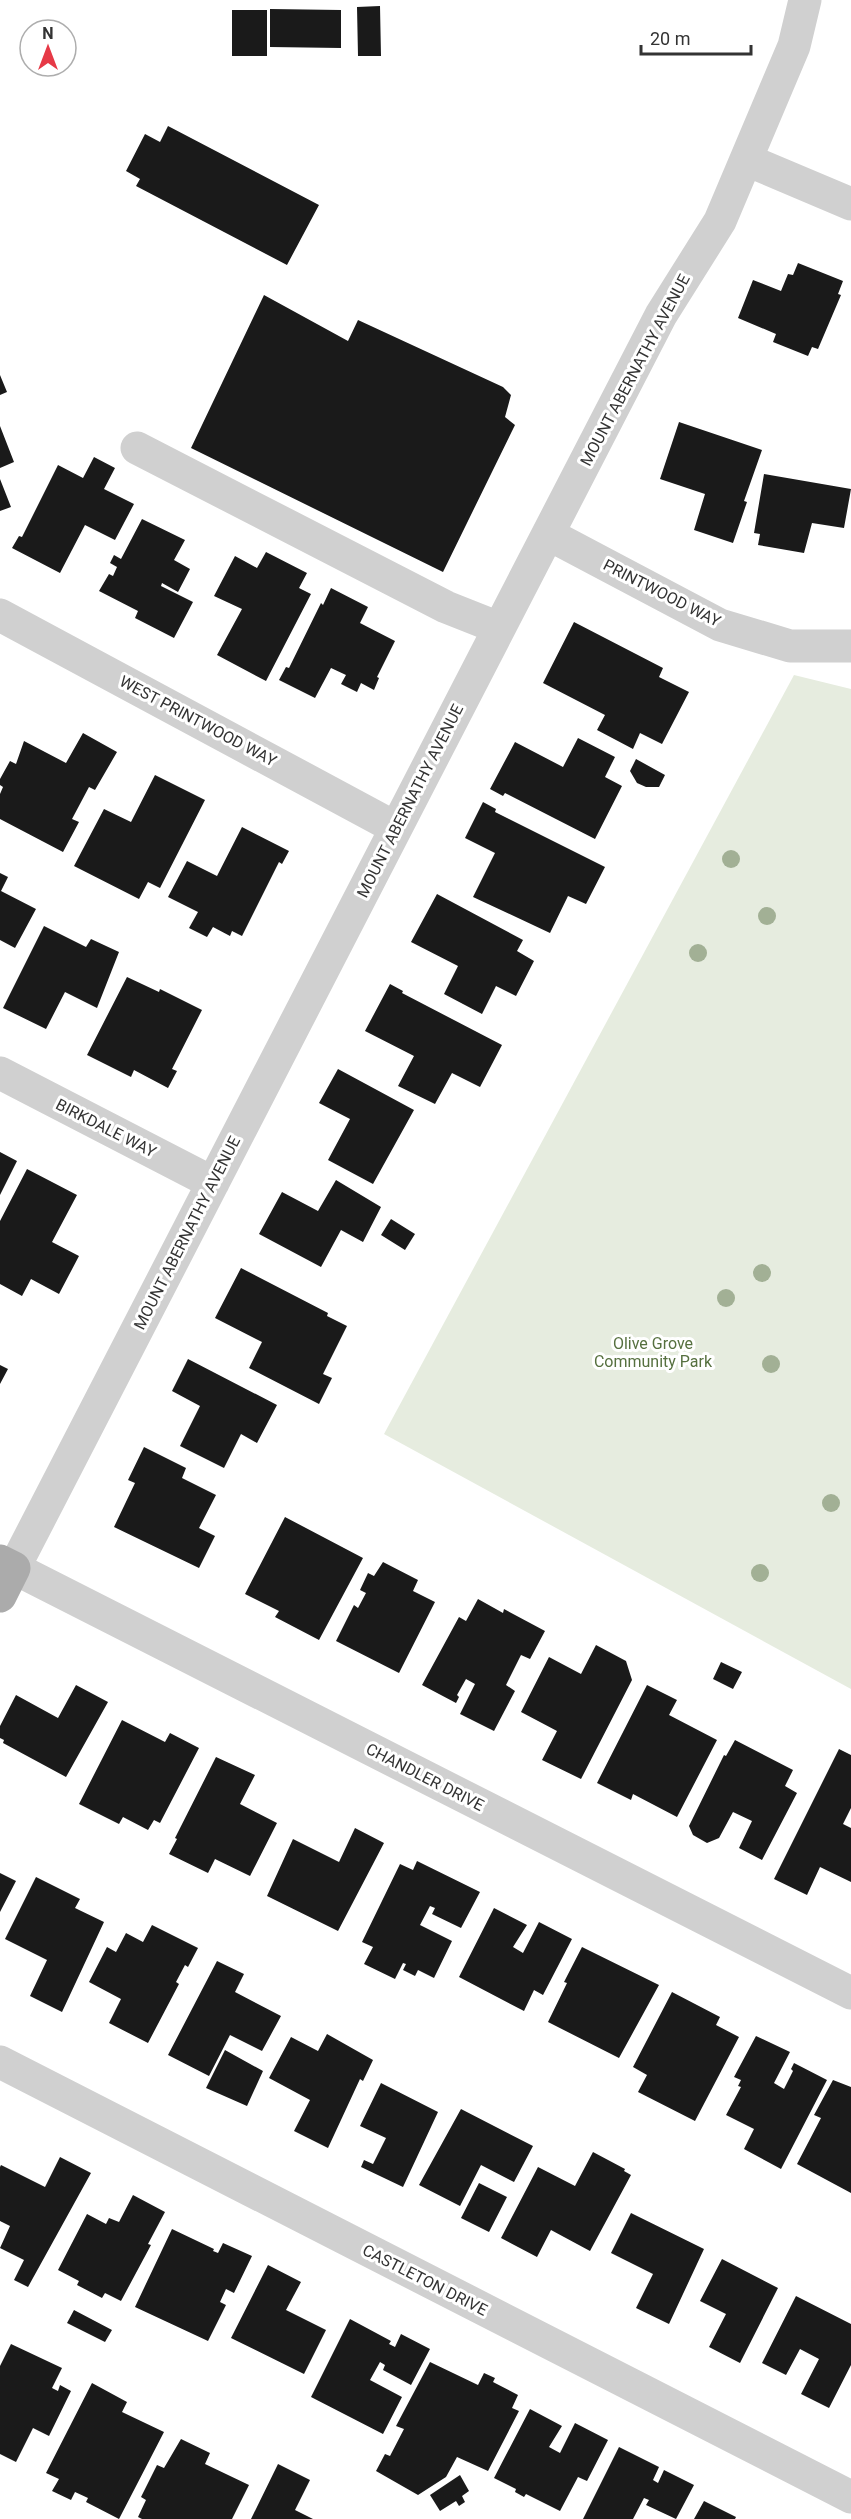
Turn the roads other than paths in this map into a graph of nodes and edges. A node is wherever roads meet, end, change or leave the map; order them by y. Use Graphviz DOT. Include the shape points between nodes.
graph roads {
  1 [pos="805,0"];
  2 [pos="747,160"];
  3 [pos="851,204"];
  4 [pos="137,448"];
  5 [pos="548,534"];
  6 [pos="0,615"];
  7 [pos="500,628"];
  8 [pos="851,646"];
  9 [pos="396,828"];
  10 [pos="0,1073"];
  11 [pos="213,1183"];
  12 [pos="5,1575"];
  13 [pos="851,1992"];
  14 [pos="0,2062"];
  15 [pos="851,2497"];
  1 -- 2 [label="street, MOUNT ABERNATHY AVENUE" via="794,45"];
  2 -- 3 [label="street"];
  2 -- 5 [label="street, MOUNT ABERNATHY AVENUE" via="720,221 661,315"];
  4 -- 7 [label="street" via="446,607"];
  5 -- 7 [label="street, MOUNT ABERNATHY AVENUE"];
  5 -- 8 [label="street, PRINTWOOD WAY" via="720,625 790,646"];
  6 -- 9 [label="street, WEST PRINTWOOD WAY"];
  7 -- 9 [label="street, MOUNT ABERNATHY AVENUE"];
  9 -- 11 [label="street, MOUNT ABERNATHY AVENUE"];
  10 -- 11 [label="street, BIRKDALE WAY"];
  11 -- 12 [label="street, MOUNT ABERNATHY AVENUE"];
  12 -- 13 [label="street, CHANDLER DRIVE"];
  14 -- 15 [label="street, CASTLETON DRIVE"];
}
